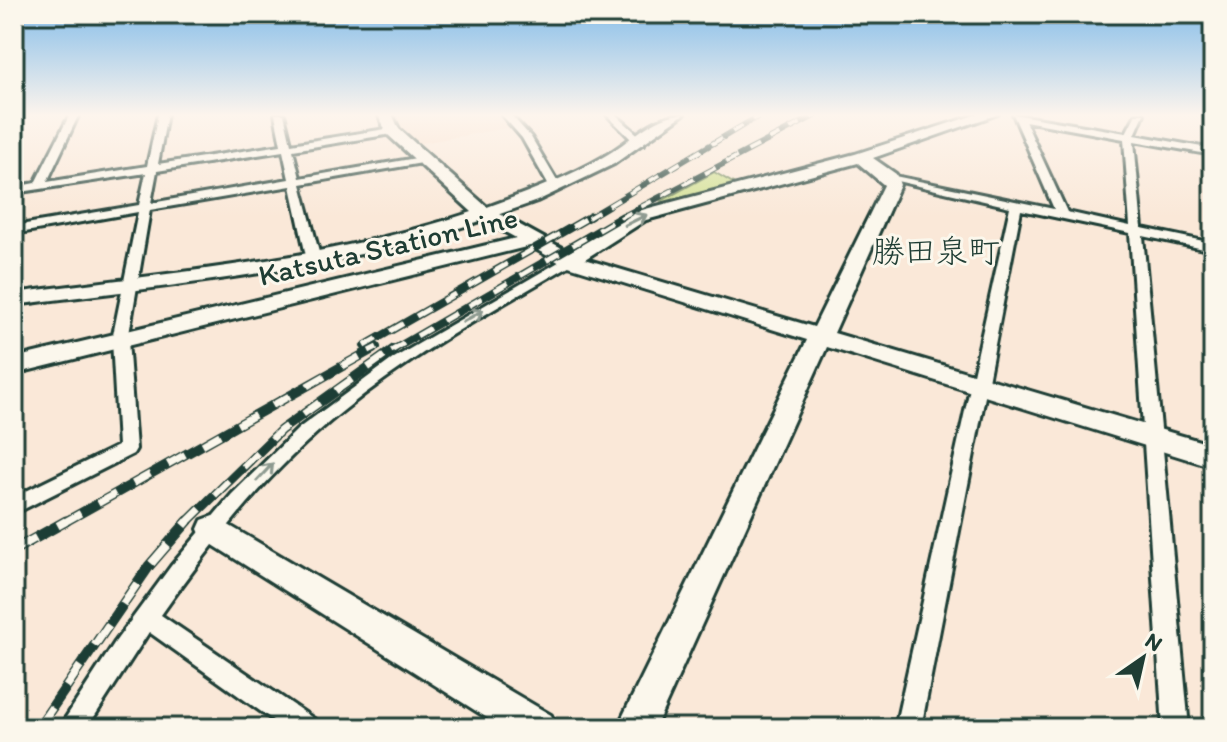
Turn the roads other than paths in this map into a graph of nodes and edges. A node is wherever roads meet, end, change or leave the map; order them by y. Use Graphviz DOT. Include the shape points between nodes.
graph roads {
  1 [pos="57,149"];
  2 [pos="154,149"];
  3 [pos="278,149"];
  4 [pos="288,149"];
  5 [pos="410,149"];
  6 [pos="533,149"];
  7 [pos="629,149"];
  8 [pos="886,149"];
  9 [pos="1033,149"];
  10 [pos="1130,149"];
  11 [pos="861,157"];
  12 [pos="422,160"];
  13 [pos="150,169"];
  14 [pos="890,178"];
  15 [pos="296,181"];
  16 [pos="39,186"];
  17 [pos="554,186"];
  18 [pos="14,190"];
  19 [pos="1016,205"];
  20 [pos="145,207"];
  21 [pos="484,213"];
  22 [pos="1062,214"];
  23 [pos="14,230"];
  24 [pos="1135,230"];
  25 [pos="533,240"];
  26 [pos="1213,247"];
  27 [pos="313,256"];
  28 [pos="569,260"];
  29 [pos="133,283"];
  30 [pos="14,299"];
  31 [pos="822,337"];
  32 [pos="120,340"];
  33 [pos="14,366"];
  34 [pos="978,385"];
  35 [pos="1154,438"];
  36 [pos="1213,456"];
  37 [pos="14,506"];
  38 [pos="213,529"];
  39 [pos="147,618"];
  40 [pos="72,728"];
  41 [pos="305,728"];
  42 [pos="538,728"];
  43 [pos="636,728"];
  44 [pos="908,728"];
  45 [pos="1176,728"];
  1 -- 16 [label="street"];
  2 -- 13 [label="street"];
  3 -- 13 [label="street"];
  4 -- 15 [label="street"];
  5 -- 12 [label="street"];
  6 -- 17 [label="street"];
  7 -- 17 [label="street"];
  8 -- 11 [label="street"];
  9 -- 22 [label="street"];
  10 -- 24 [label="street"];
  11 -- 14 [label="street"];
  28 -- 11 [label="street, one-way" via="640,216"];
  12 -- 15 [label="street"];
  12 -- 21 [label="street"];
  13 -- 16 [label="street"];
  13 -- 20 [label="street"];
  14 -- 19 [label="street"];
  14 -- 31 [label="street" via="892,185"];
  15 -- 20 [label="street"];
  15 -- 27 [label="street"];
  16 -- 18 [label="street"];
  17 -- 21 [label="street"];
  19 -- 22 [label="street"];
  19 -- 34 [label="street"];
  20 -- 23 [label="street"];
  20 -- 29 [label="street"];
  21 -- 25 [label="street"];
  21 -- 27 [label="street"];
  22 -- 24 [label="street"];
  24 -- 26 [label="street"];
  24 -- 35 [label="street"];
  25 -- 28 [label="street, Katsuta Station Line"];
  25 -- 32 [label="street, Katsuta Station Line"];
  27 -- 29 [label="street"];
  28 -- 31 [label="street, Katsuta Station Line"];
  38 -- 28 [label="street, one-way" via="306,431 438,337"];
  29 -- 30 [label="street"];
  29 -- 32 [label="street"];
  31 -- 34 [label="street, Katsuta Station Line"];
  31 -- 43 [label="street"];
  32 -- 33 [label="street, Katsuta Station Line"];
  32 -- 37 [label="street" via="127,449"];
  34 -- 35 [label="street, Katsuta Station Line"];
  34 -- 44 [label="street"];
  35 -- 36 [label="street, Katsuta Station Line"];
  35 -- 45 [label="street"];
  38 -- 39 [label="street"];
  38 -- 42 [label="street"];
  39 -- 40 [label="street"];
  39 -- 41 [label="street"];
}
